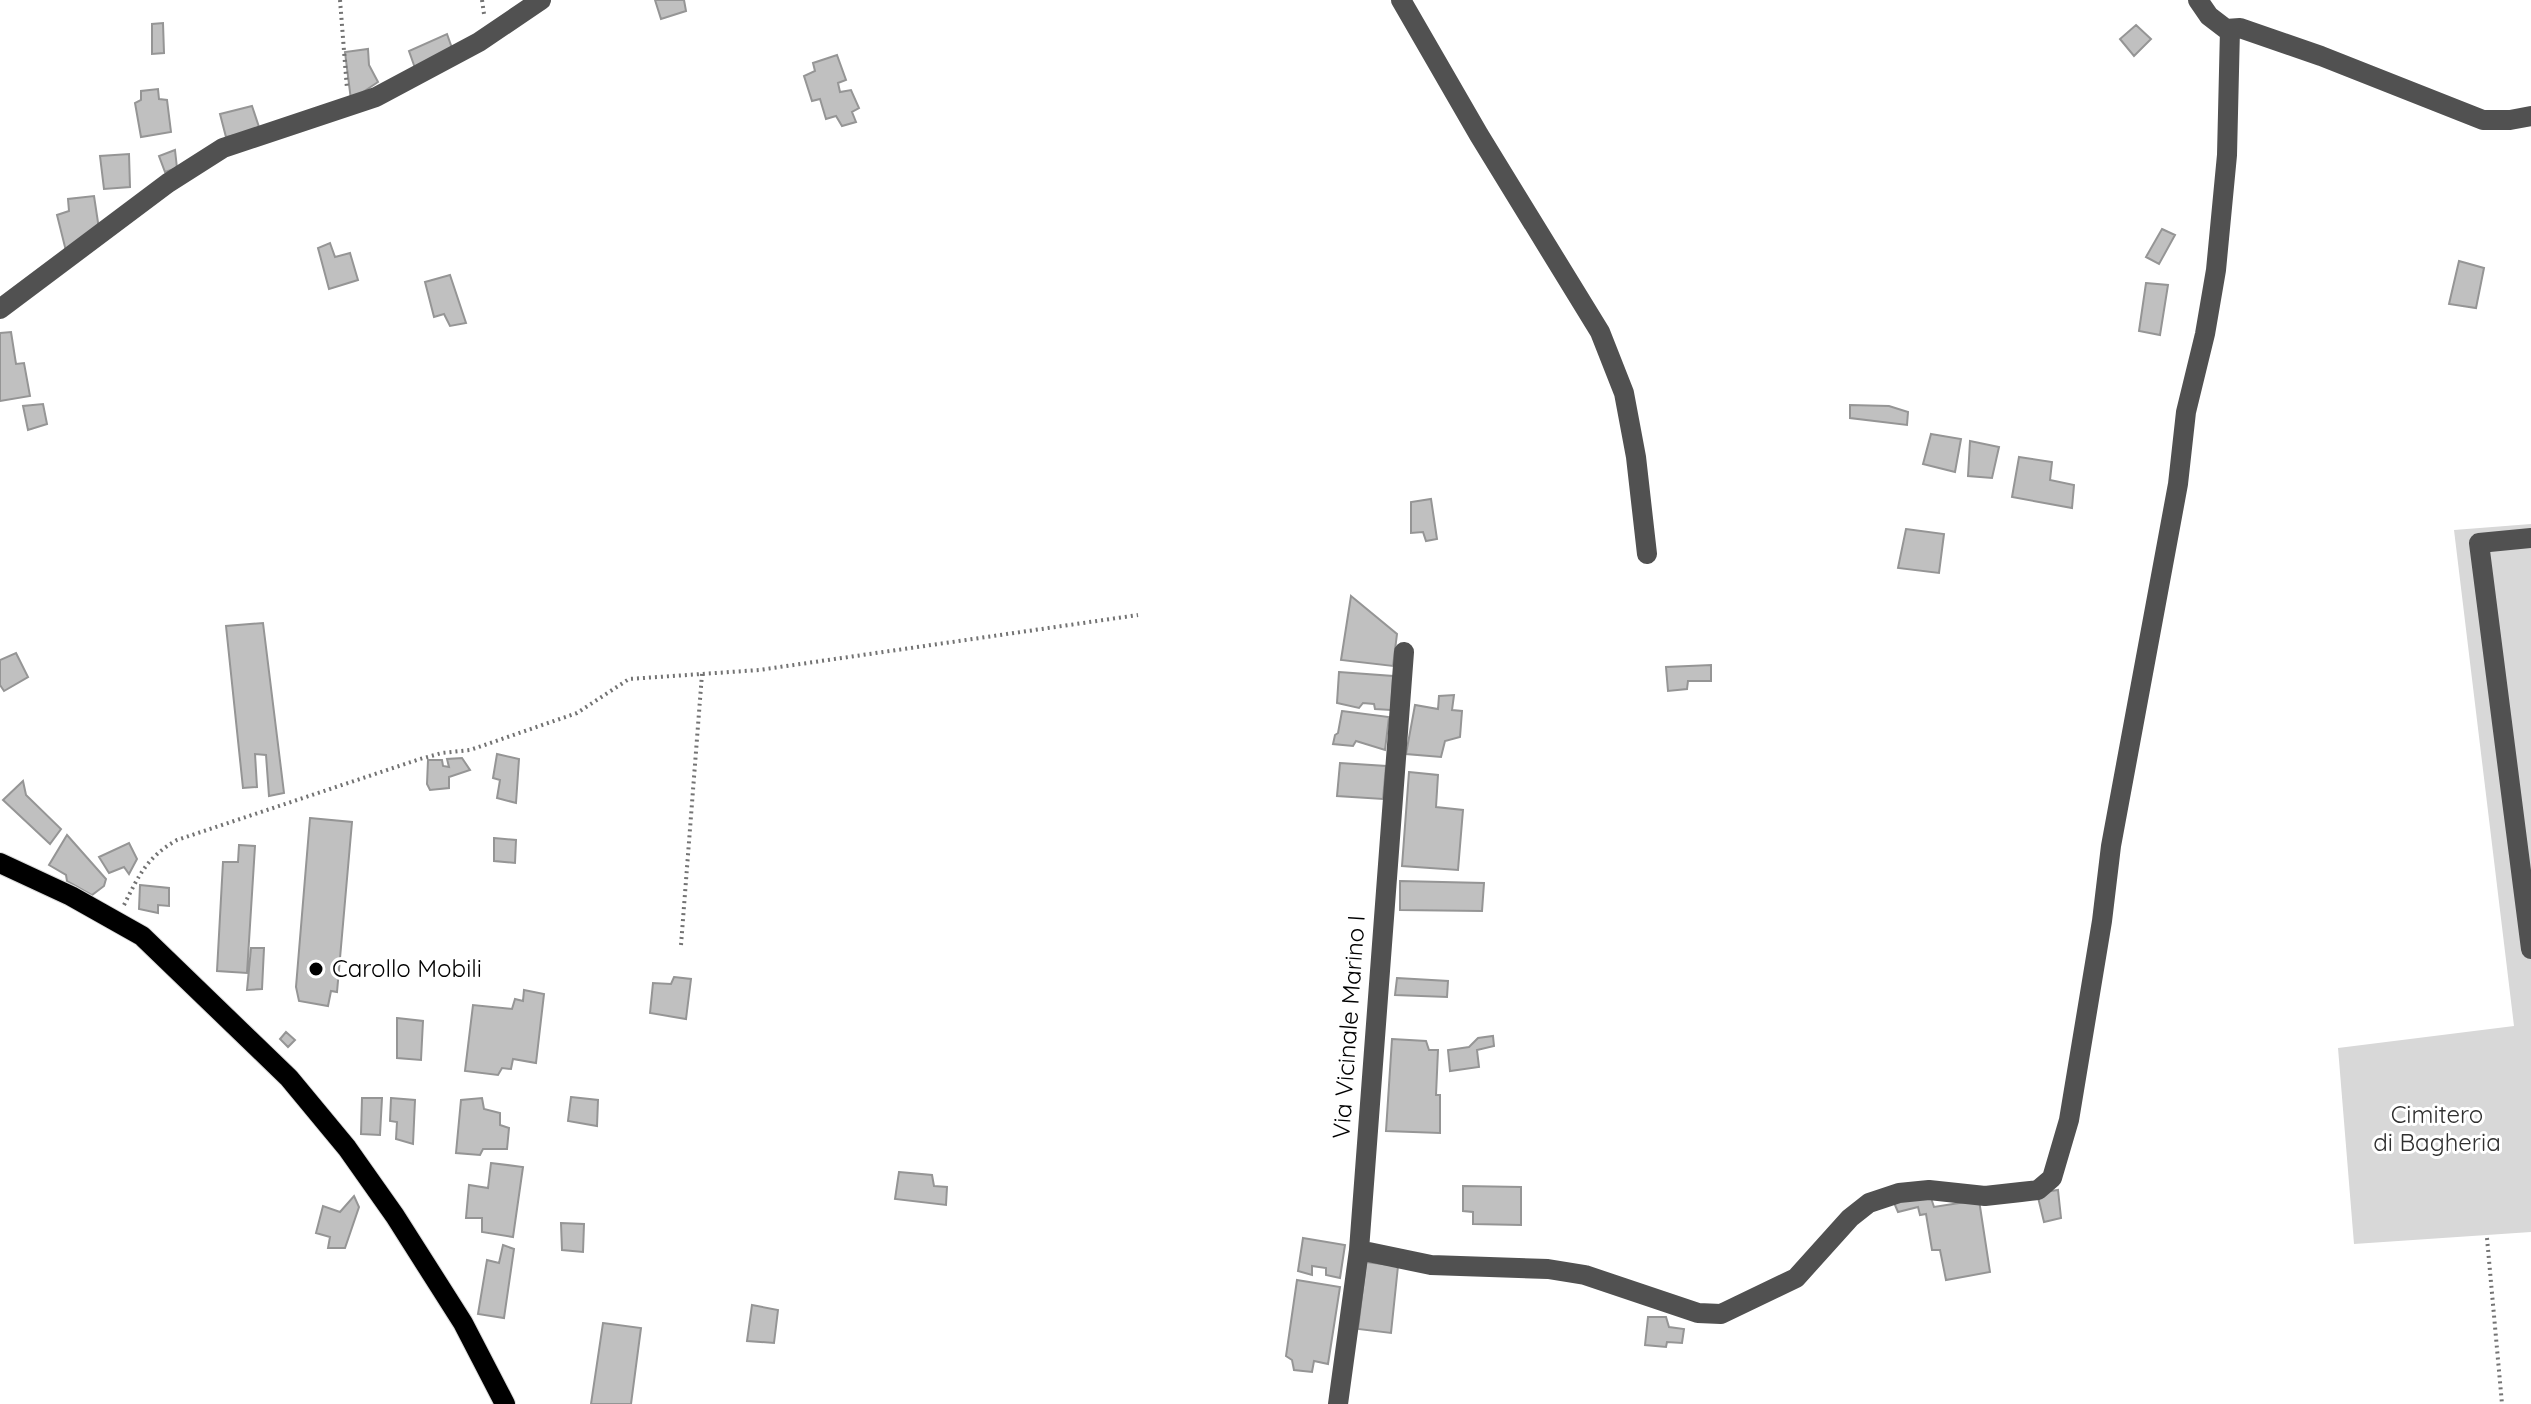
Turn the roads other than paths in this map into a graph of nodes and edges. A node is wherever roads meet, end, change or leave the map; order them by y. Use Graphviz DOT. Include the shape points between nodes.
graph roads {
  1 [pos="541,0"];
  2 [pos="1401,0"];
  3 [pos="2198,0"];
  4 [pos="2230,29"];
  5 [pos="2531,116"];
  6 [pos="0,309"];
  7 [pos="2531,538"];
  8 [pos="1647,554"];
  9 [pos="1404,652"];
  10 [pos="0,863"];
  11 [pos="2531,949"];
  12 [pos="1359,1250"];
  13 [pos="505,1404"];
  14 [pos="1338,1404"];
  1 -- 6 [label="street" via="479,42 376,97 223,148"];
  2 -- 8 [label="street" via="1600,332 1624,393"];
  3 -- 4 [label="street" via="2209,16"];
  4 -- 5 [label="street" via="2321,56 2483,120"];
  4 -- 12 [label="street" via="2227,155 2216,270 2186,412 2069,1120 2052,1178 2038,1190 1985,1196 1929,1190 1869,1203 1796,1278 1721,1314 1698,1313 1585,1275 1431,1265"];
  7 -- 11 [label="street" via="2479,543"];
  9 -- 12 [label="street, Via Vicinale Marino I"];
  10 -- 13 [label="main road" via="142,936 289,1078 347,1148 463,1323"];
  12 -- 14 [label="street, Via Vicinale Marino I"];
}
